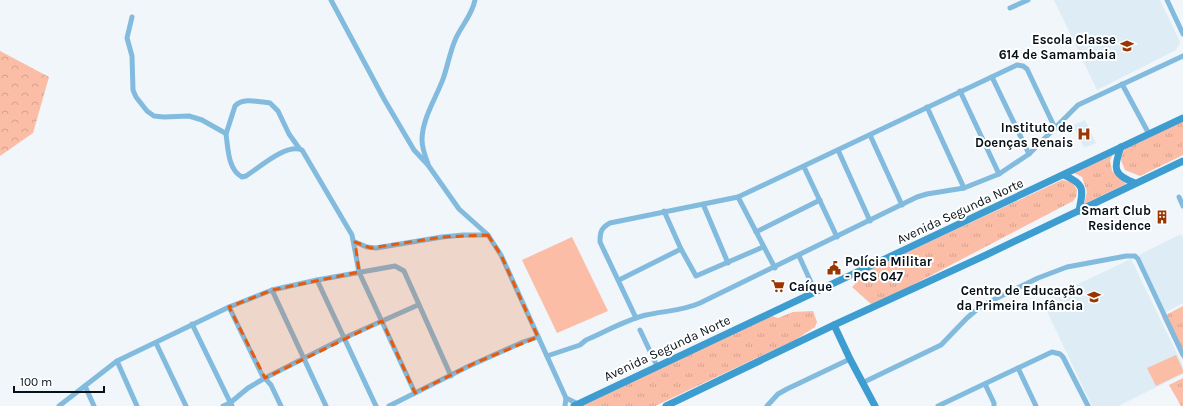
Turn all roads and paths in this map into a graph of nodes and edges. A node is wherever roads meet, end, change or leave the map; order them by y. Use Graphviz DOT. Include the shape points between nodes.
graph roads {
  1 [pos="331,0"];
  2 [pos="475,0"];
  3 [pos="1028,0"];
  4 [pos="1167,0"];
  5 [pos="1010,8"];
  6 [pos="132,17"];
  7 [pos="1183,34"];
  8 [pos="1183,56"];
  9 [pos="992,77"];
  10 [pos="1122,84"];
  11 [pos="960,91"];
  12 [pos="927,107"];
  13 [pos="1183,118"];
  14 [pos="1056,128"];
  15 [pos="226,134"];
  16 [pos="1149,134"];
  17 [pos="870,135"];
  18 [pos="1121,147"];
  19 [pos="299,148"];
  20 [pos="838,150"];
  21 [pos="1029,154"];
  22 [pos="1183,161"];
  23 [pos="428,165"];
  24 [pos="804,167"];
  25 [pos="1000,174"];
  26 [pos="1064,175"];
  27 [pos="1135,183"];
  28 [pos="964,188"];
  29 [pos="738,197"];
  30 [pos="1179,197"];
  31 [pos="820,200"];
  32 [pos="702,204"];
  33 [pos="902,205"];
  34 [pos="1183,206"];
  35 [pos="664,211"];
  36 [pos="1079,211"];
  37 [pos="870,221"];
  38 [pos="756,232"];
  39 [pos="488,235"];
  40 [pos="837,237"];
  41 [pos="355,242"];
  42 [pos="763,247"];
  43 [pos="681,249"];
  44 [pos="799,256"];
  45 [pos="728,263"];
  46 [pos="775,268"];
  47 [pos="359,272"];
  48 [pos="318,280"];
  49 [pos="618,280"];
  50 [pos="272,290"];
  51 [pos="815,291"];
  52 [pos="418,304"];
  53 [pos="229,307"];
  54 [pos="636,318"];
  55 [pos="382,322"];
  56 [pos="192,324"];
  57 [pos="834,325"];
  58 [pos="640,330"];
  59 [pos="538,337"];
  60 [pos="344,338"];
  61 [pos="156,343"];
  62 [pos="1183,355"];
  63 [pos="547,356"];
  64 [pos="304,359"];
  65 [pos="850,359"];
  66 [pos="117,361"];
  67 [pos="657,366"];
  68 [pos="1018,368"];
  69 [pos="451,376"];
  70 [pos="265,378"];
  71 [pos="862,383"];
  72 [pos="985,384"];
  73 [pos="85,386"];
  74 [pos="415,394"];
  75 [pos="566,398"];
  76 [pos="231,404"];
  77 [pos="576,405"];
  78 [pos="59,406"];
  79 [pos="94,406"];
  80 [pos="137,406"];
  81 [pos="186,406"];
  82 [pos="223,406"];
  83 [pos="281,406"];
  84 [pos="326,406"];
  85 [pos="376,406"];
  86 [pos="388,406"];
  87 [pos="565,406"];
  88 [pos="666,406"];
  89 [pos="767,406"];
  90 [pos="874,406"];
  91 [pos="938,406"];
  92 [pos="994,406"];
  93 [pos="1036,406"];
  94 [pos="1088,406"];
  1 -- 23 [label="street" via="414,150"];
  2 -- 23 [label="street" via="472,11 452,47 424,129 422,140"];
  3 -- 5 [label="street"];
  4 -- 7 [label="street"];
  6 -- 15 [label="street" via="127,38 132,56 133,90 147,111 154,116 189,116 202,120"];
  8 -- 10 [label="street"];
  9 -- 11 [label="street"];
  9 -- 14 [label="street" via="1017,65 1028,69"];
  9 -- 21 [label="street"];
  10 -- 14 [label="street" via="1078,105"];
  10 -- 16 [label="street"];
  11 -- 12 [label="street"];
  11 -- 25 [label="street"];
  12 -- 17 [label="street"];
  12 -- 28 [label="street"];
  13 -- 16 [label="main road, Avenida Segunda Norte"];
  14 -- 21 [label="street"];
  15 -- 19 [label="street" via="231,162 236,173 242,177 280,153"];
  15 -- 19 [label="street" via="235,106 242,100 270,103 278,111"];
  16 -- 18 [label="main road, Avenida Segunda Norte"];
  17 -- 20 [label="street"];
  17 -- 33 [label="street"];
  18 -- 26 [label="main road, Avenida Segunda Norte"];
  18 -- 27 [label="main road" via="1117,171 1124,179"];
  19 -- 41 [label="street" via="349,228"];
  20 -- 24 [label="street"];
  20 -- 37 [label="street"];
  21 -- 25 [label="street"];
  22 -- 27 [label="main road"];
  23 -- 39 [label="street" via="459,209"];
  24 -- 29 [label="street"];
  24 -- 31 [label="street"];
  25 -- 28 [label="street"];
  26 -- 36 [label="main road" via="1076,180 1082,188"];
  26 -- 51 [label="main road, Avenida Segunda Norte"];
  27 -- 36 [label="main road"];
  28 -- 33 [label="street" via="917,197"];
  29 -- 32 [label="street"];
  29 -- 38 [label="street"];
  30 -- 34 [label="street"];
  31 -- 38 [label="street"];
  31 -- 40 [label="street"];
  32 -- 35 [label="street"];
  32 -- 45 [label="street"];
  33 -- 37 [label="street"];
  35 -- 43 [label="street"];
  35 -- 49 [label="street" via="610,223 603,227 600,242"];
  36 -- 57 [label="main road"];
  37 -- 40 [label="street"];
  38 -- 42 [label="street"];
  39 -- 41 [label="street" via="442,237 376,248"];
  39 -- 59 [label="street" via="501,255"];
  40 -- 44 [label="street"];
  41 -- 47 [label="street"];
  42 -- 45 [label="street"];
  42 -- 46 [label="street"];
  43 -- 45 [label="street" via="696,276"];
  43 -- 49 [label="street"];
  44 -- 46 [label="street"];
  44 -- 51 [label="street"];
  46 -- 54 [label="street" via="691,307"];
  47 -- 48 [label="street"];
  47 -- 52 [label="street" via="395,266 400,268 404,271"];
  47 -- 55 [label="street"];
  48 -- 50 [label="street"];
  48 -- 60 [label="street"];
  49 -- 54 [label="street"];
  50 -- 53 [label="street"];
  50 -- 64 [label="street"];
  51 -- 67 [label="main road, Avenida Segunda Norte"];
  52 -- 55 [label="street"];
  52 -- 69 [label="street"];
  53 -- 56 [label="street"];
  53 -- 70 [label="street"];
  54 -- 63 [label="street" via="580,345"];
  55 -- 60 [label="street"];
  55 -- 74 [label="street"];
  56 -- 61 [label="street"];
  56 -- 76 [label="street"];
  57 -- 65 [label="main road"];
  57 -- 88 [label="main road"];
  58 -- 67 [label="street"];
  59 -- 63 [label="street"];
  59 -- 69 [label="street"];
  60 -- 64 [label="street"];
  60 -- 85 [label="street"];
  61 -- 66 [label="street"];
  61 -- 81 [label="street"];
  62 -- 71 [label="street" via="1138,259 1135,256 1126,256 1067,267 1038,278 981,306 941,345"];
  63 -- 75 [label="street"];
  64 -- 70 [label="street"];
  64 -- 84 [label="street"];
  65 -- 71 [label="main road"];
  65 -- 89 [label="street" via="778,394"];
  66 -- 73 [label="street"];
  66 -- 80 [label="street"];
  67 -- 77 [label="main road, Avenida Segunda Norte"];
  68 -- 72 [label="street"];
  68 -- 93 [label="street"];
  68 -- 94 [label="street" via="1052,352 1060,354"];
  69 -- 74 [label="street"];
  70 -- 76 [label="street" via="248,388"];
  70 -- 83 [label="street"];
  71 -- 90 [label="main road"];
  72 -- 91 [label="street"];
  72 -- 92 [label="street"];
  73 -- 78 [label="street"];
  73 -- 79 [label="street"];
  74 -- 86 [label="street"];
  75 -- 77 [label="street"];
  75 -- 87 [label="street"];
  76 -- 82 [label="street"];
}
